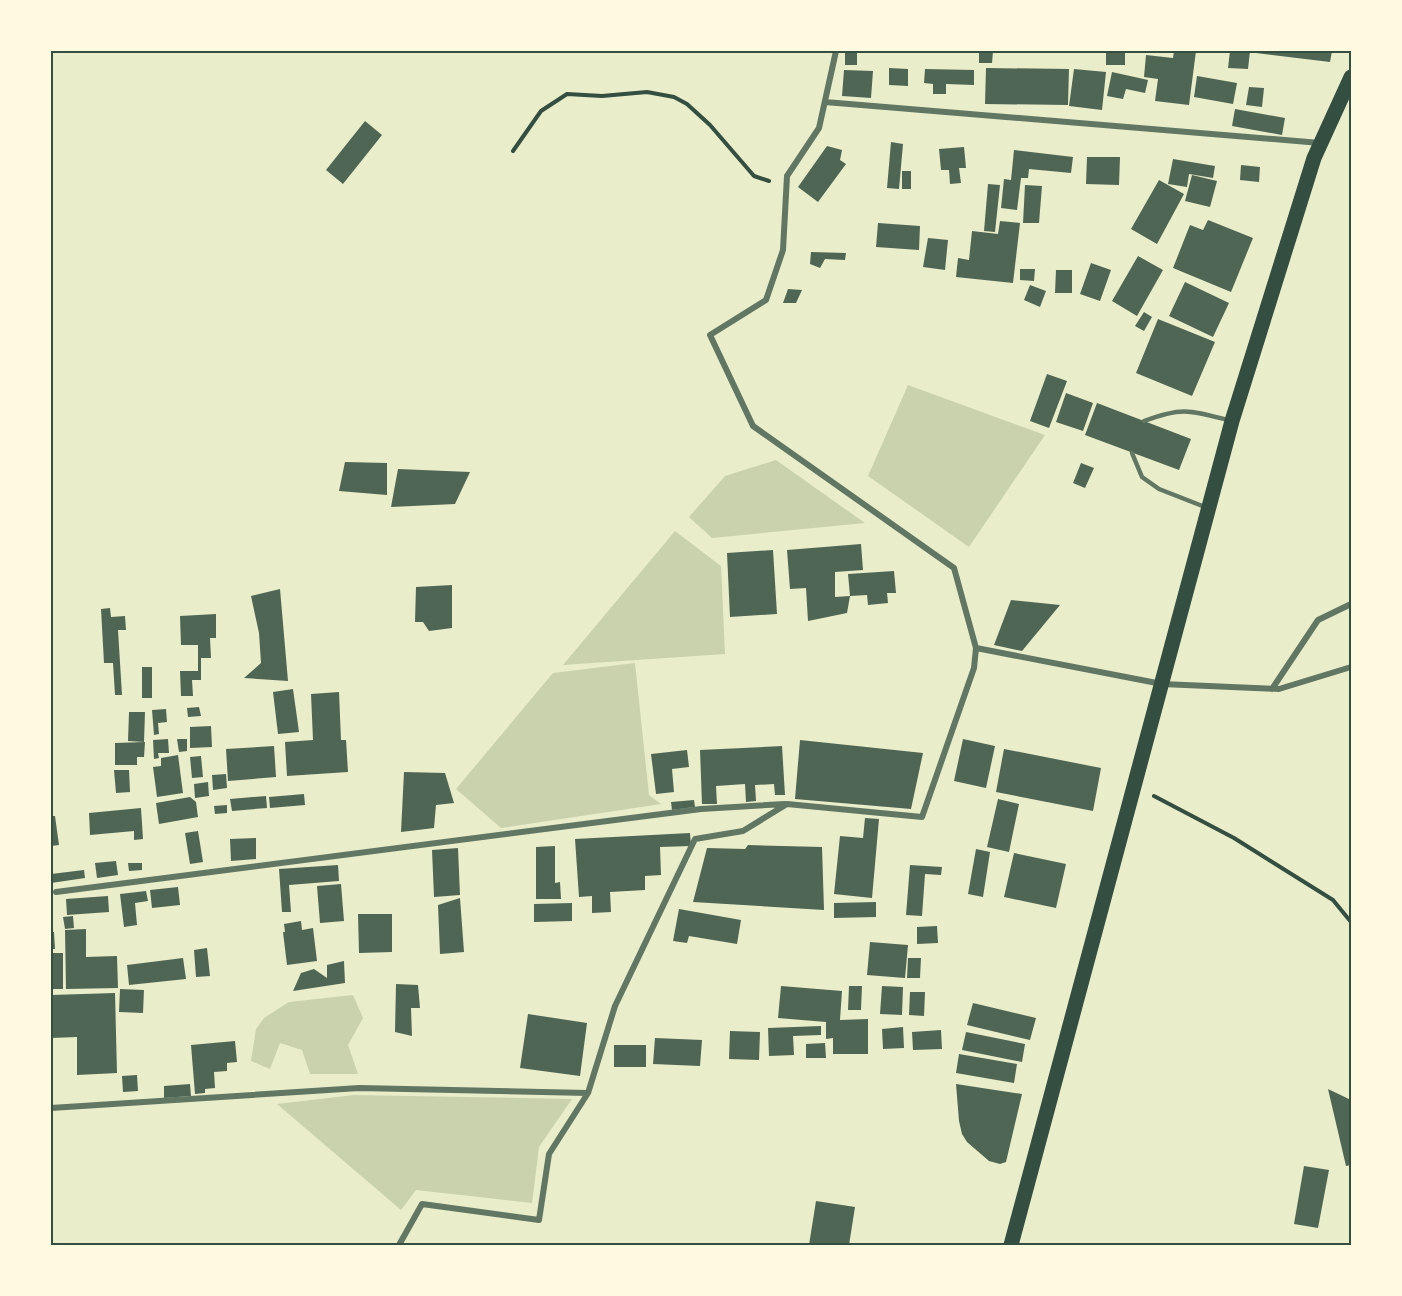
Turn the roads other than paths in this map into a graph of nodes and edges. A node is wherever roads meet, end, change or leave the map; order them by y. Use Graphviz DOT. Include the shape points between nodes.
graph roads {
  1 [pos="836,51"];
  2 [pos="1351,77"];
  3 [pos="825,102"];
  4 [pos="1321,143"];
  5 [pos="1144,421"];
  6 [pos="1232,421"];
  7 [pos="1132,453"];
  8 [pos="1207,508"];
  9 [pos="1351,604"];
  10 [pos="976,648"];
  11 [pos="1351,667"];
  12 [pos="1162,684"];
  13 [pos="1272,689"];
  14 [pos="787,804"];
  15 [pos="56,892"];
  16 [pos="588,1093"];
  17 [pos="51,1108"];
  18 [pos="399,1245"];
  19 [pos="1011,1245"];
  1 -- 3 [label="street"];
  2 -- 4 [label="main road"];
  3 -- 4 [label="street"];
  3 -- 10 [label="street" via="819,128 787,176 783,250 766,300 710,335 753,426 954,568"];
  4 -- 6 [label="main road"];
  5 -- 6 [label="lane" via="1168,412 1190,410"];
  6 -- 8 [label="main road"];
  7 -- 8 [label="lane" via="1142,477 1159,489"];
  8 -- 12 [label="main road"];
  9 -- 13 [label="street" via="1318,620"];
  10 -- 12 [label="street"];
  10 -- 14 [label="street" via="974,668 922,817"];
  11 -- 13 [label="street"];
  12 -- 13 [label="street"];
  12 -- 19 [label="main road"];
  14 -- 15 [label="street" via="700,809"];
  14 -- 16 [label="street" via="743,831 695,839 615,1006"];
  16 -- 17 [label="street" via="359,1088"];
  16 -- 18 [label="street" via="549,1154 539,1220 422,1204"];
}
